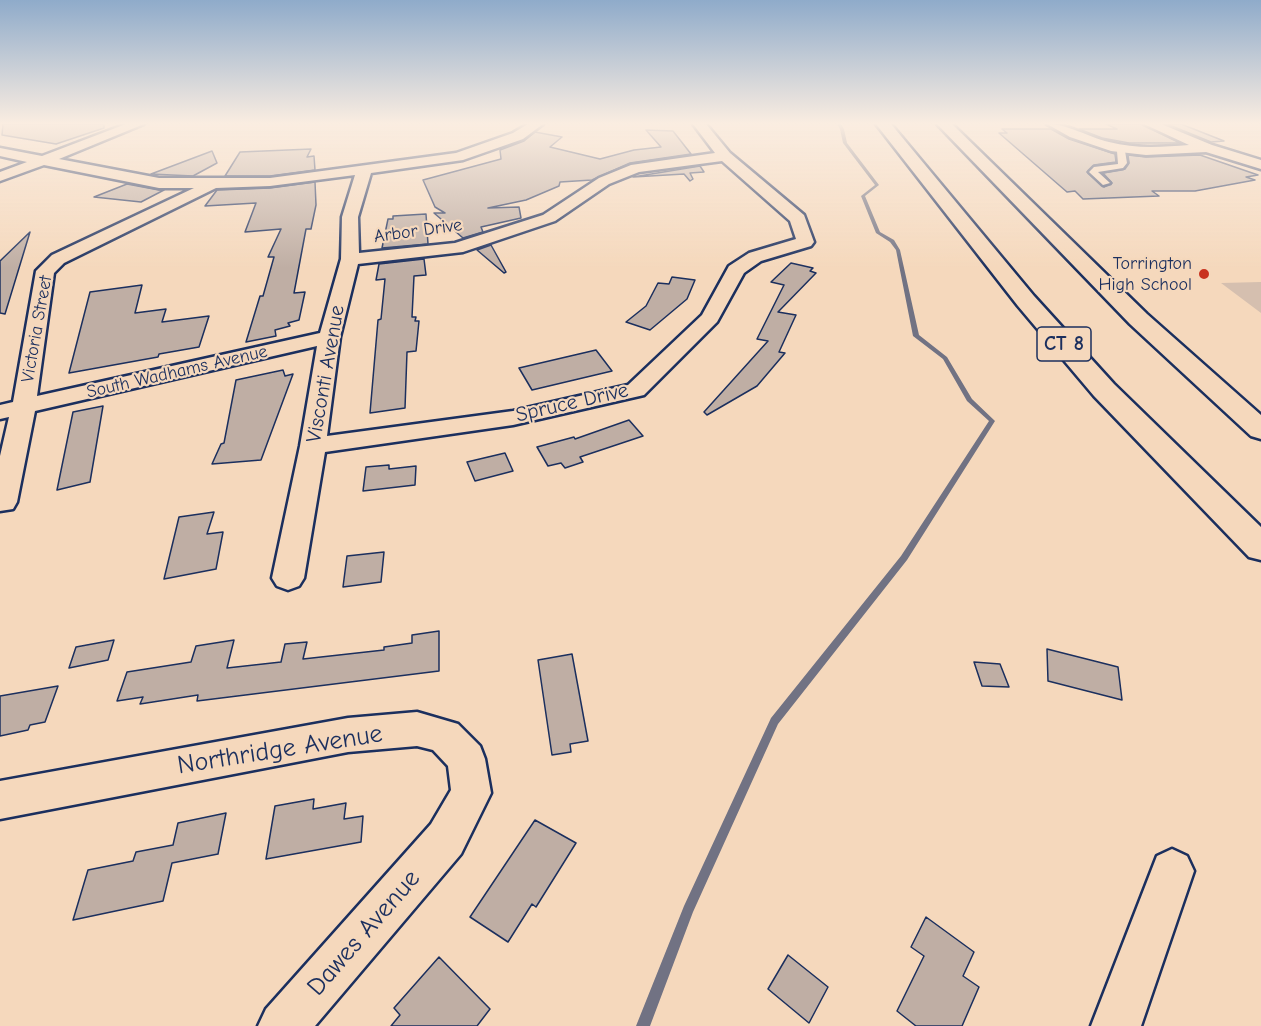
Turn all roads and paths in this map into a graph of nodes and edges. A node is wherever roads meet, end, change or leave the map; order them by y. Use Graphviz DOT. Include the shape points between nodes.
graph roads {
  1 [pos="364,171"];
  2 [pos="104,172"];
  3 [pos="356,172"];
  4 [pos="626,172"];
  5 [pos="743,172"];
  6 [pos="922,172"];
  7 [pos="992,172"];
  8 [pos="1093,172"];
  9 [pos="1106,183"];
  10 [pos="213,184"];
  11 [pos="350,259"];
  12 [pos="330,337"];
  13 [pos="24,406"];
  14 [pos="0,412"];
  15 [pos="1261,430"];
  16 [pos="313,446"];
  17 [pos="3,502"];
  18 [pos="1261,548"];
  19 [pos="288,578"];
  20 [pos="0,800"];
  21 [pos="446,840"];
  22 [pos="1172,871"];
  23 [pos="283,1026"];
  24 [pos="1116,1026"];
  1 -- 11 [label="street, Visconti Avenue" via="350,217"];
  2 -- 10 [label="street" via="159,183"];
  3 -- 10 [label="street"];
  4 -- 11 [label="street, Arbor Drive" via="604,181 549,218 457,248"];
  5 -- 16 [label="street, Spruce Drive" via="798,219 806,242 755,258 736,270 710,318 636,390 513,418"];
  6 -- 18 [label="highway, CT 8" via="1104,390"];
  7 -- 15 [label="highway" via="1115,294"];
  8 -- 9 [label="lane"];
  10 -- 13 [label="street, Victoria Street" via="58,259 45,271"];
  11 -- 12 [label="street, Visconti Avenue"];
  12 -- 13 [label="street, South Wadhams Avenue"];
  12 -- 16 [label="street, Visconti Avenue"];
  13 -- 14 [label="street, South Wadhams Avenue"];
  13 -- 17 [label="street, Victoria Street"];
  16 -- 19 [label="street, Visconti Avenue"];
  20 -- 21 [label="street, Northridge Avenue" via="348,735 417,729 445,736 466,759 471,792"];
  21 -- 23 [label="street, Dawes Avenue"];
  22 -- 24 [label="street"];
}
